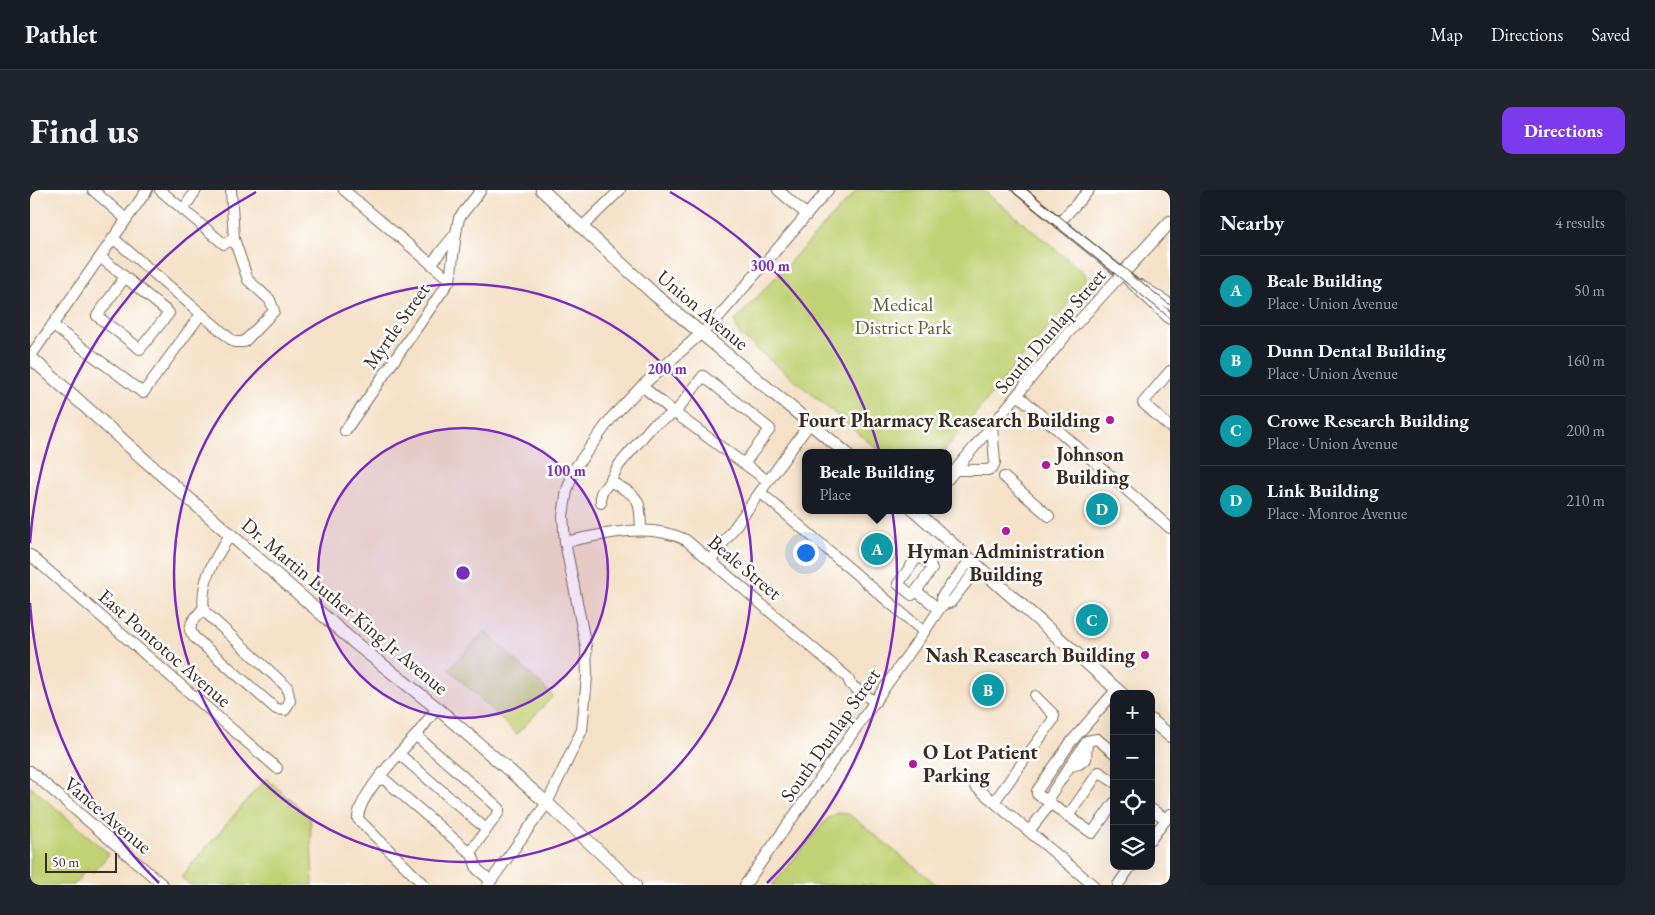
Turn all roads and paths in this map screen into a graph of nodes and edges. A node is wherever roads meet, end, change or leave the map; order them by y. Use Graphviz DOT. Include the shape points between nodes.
graph roads {
  1 [pos="93,190"];
  2 [pos="147,190"];
  3 [pos="160,190"];
  4 [pos="196,190"];
  5 [pos="231,190"];
  6 [pos="344,190"];
  7 [pos="482,190"];
  8 [pos="542,190"];
  9 [pos="620,190"];
  10 [pos="778,190"];
  11 [pos="828,190"];
  12 [pos="1019,190"];
  13 [pos="1089,190"];
  14 [pos="183,210"];
  15 [pos="807,215"];
  16 [pos="126,219"];
  17 [pos="1170,222"];
  18 [pos="1059,223"];
  19 [pos="582,227"];
  20 [pos="456,233"];
  21 [pos="113,238"];
  22 [pos="234,239"];
  23 [pos="100,257"];
  24 [pos="431,264"];
  25 [pos="1122,274"];
  26 [pos="125,277"];
  27 [pos="450,280"];
  28 [pos="1170,304"];
  29 [pos="201,314"];
  30 [pos="1170,319"];
  31 [pos="52,325"];
  32 [pos="701,333"];
  33 [pos="30,357"];
  34 [pos="1170,371"];
  35 [pos="642,386"];
  36 [pos="1018,395"];
  37 [pos="675,413"];
  38 [pos="810,423"];
  39 [pos="992,427"];
  40 [pos="1170,427"];
  41 [pos="345,431"];
  42 [pos="841,449"];
  43 [pos="744,464"];
  44 [pos="993,467"];
  45 [pos="956,470"];
  46 [pos="952,474"];
  47 [pos="610,481"];
  48 [pos="768,482"];
  49 [pos="760,492"];
  50 [pos="601,503"];
  51 [pos="921,514"];
  52 [pos="1049,516"];
  53 [pos="1170,528"];
  54 [pos="642,530"];
  55 [pos="230,535"];
  56 [pos="565,542"];
  57 [pos="30,555"];
  58 [pos="711,560"];
  59 [pos="975,563"];
  60 [pos="916,591"];
  61 [pos="204,607"];
  62 [pos="941,607"];
  63 [pos="924,632"];
  64 [pos="1119,690"];
  65 [pos="1035,696"];
  66 [pos="876,699"];
  67 [pos="1110,701"];
  68 [pos="437,708"];
  69 [pos="1155,723"];
  70 [pos="418,733"];
  71 [pos="1170,736"];
  72 [pos="1110,750"];
  73 [pos="399,754"];
  74 [pos="277,768"];
  75 [pos="30,771"];
  76 [pos="379,780"];
  77 [pos="1111,780"];
  78 [pos="975,786"];
  79 [pos="994,802"];
  80 [pos="1049,802"];
  81 [pos="547,803"];
  82 [pos="1110,808"];
  83 [pos="1155,811"];
  84 [pos="1068,816"];
  85 [pos="1168,817"];
  86 [pos="486,829"];
  87 [pos="1029,832"];
  88 [pos="1155,834"];
  89 [pos="471,850"];
  90 [pos="1129,870"];
  91 [pos="489,883"];
  92 [pos="163,885"];
  93 [pos="424,885"];
  94 [pos="635,885"];
  95 [pos="745,885"];
  96 [pos="1093,885"];
  97 [pos="1118,885"];
  1 -- 16 [label="street"];
  2 -- 16 [label="street"];
  3 -- 14 [label="street"];
  4 -- 14 [label="street"];
  5 -- 22 [label="street"];
  6 -- 24 [label="street"];
  7 -- 20 [label="street, Myrtle Street" via="460,218"];
  8 -- 19 [label="main road, Union Avenue"];
  9 -- 19 [label="street"];
  10 -- 15 [label="street"];
  11 -- 15 [label="street"];
  12 -- 18 [label="street"];
  13 -- 18 [label="street"];
  14 -- 22 [label="street" via="224,244"];
  15 -- 32 [label="street"];
  16 -- 21 [label="street"];
  17 -- 25 [label="main road"];
  18 -- 25 [label="street"];
  19 -- 32 [label="main road, Union Avenue"];
  20 -- 24 [label="street, Myrtle Street"];
  20 -- 27 [label="street, Myrtle Street"];
  21 -- 23 [label="street"];
  21 -- 29 [label="street"];
  22 -- 29 [label="street" via="248,280 270,300 274,311 244,342 234,342"];
  23 -- 26 [label="street"];
  23 -- 31 [label="street"];
  24 -- 27 [label="street"];
  25 -- 28 [label="street"];
  25 -- 30 [label="street"];
  25 -- 36 [label="street, South Dunlap Street"];
  26 -- 26 [label="street" via="169,314 140,349 97,316"];
  27 -- 41 [label="street, Myrtle Street"];
  29 -- 31 [label="street" via="142,393"];
  31 -- 33 [label="street"];
  32 -- 35 [label="street"];
  32 -- 38 [label="main road, Union Avenue"];
  33 -- 55 [label="main road, Dr. Martin Luther King Jr Avenue"];
  34 -- 40 [label="street" via="1143,403"];
  35 -- 37 [label="street"];
  35 -- 56 [label="street" via="612,417 575,468 563,516"];
  36 -- 39 [label="street, South Dunlap Street"];
  36 -- 53 [label="street"];
  37 -- 43 [label="street"];
  37 -- 43 [label="street" via="703,376 770,429"];
  37 -- 47 [label="street" via="653,425 619,465"];
  38 -- 42 [label="main road, Union Avenue"];
  38 -- 48 [label="street"];
  39 -- 44 [label="street"];
  39 -- 45 [label="street, South Dunlap Street"];
  43 -- 48 [label="street"];
  44 -- 45 [label="street" via="988,470"];
  44 -- 52 [label="street"];
  45 -- 46 [label="street, South Dunlap Street"];
  47 -- 50 [label="street" via="601,493"];
  47 -- 54 [label="street" via="638,499"];
  48 -- 49 [label="street"];
  49 -- 58 [label="street"];
  49 -- 63 [label="street"];
  51 -- 59 [label="main road"];
  54 -- 56 [label="street, Beale Street"];
  54 -- 58 [label="street, Beale Street" via="671,533 686,540"];
  55 -- 61 [label="street" via="205,579"];
  55 -- 68 [label="main road, Dr. Martin Luther King Jr Avenue" via="355,644"];
  56 -- 81 [label="street" via="586,647 586,704 582,730"];
  57 -- 74 [label="street, East Pontotoc Avenue"];
  58 -- 66 [label="street, Beale Street"];
  59 -- 62 [label="street, South Dunlap Street" via="951,602"];
  59 -- 64 [label="main road"];
  60 -- 62 [label="street"];
  61 -- 61 [label="street" via="204,611 287,687 289,706 281,711 276,709 194,637 190,630 192,622"];
  62 -- 63 [label="street, South Dunlap Street"];
  63 -- 66 [label="street, South Dunlap Street"];
  65 -- 79 [label="street" via="1049,708 1054,715 1053,720"];
  66 -- 95 [label="street, South Dunlap Street"];
  67 -- 80 [label="street" via="1071,742 1037,791"];
  68 -- 70 [label="street"];
  68 -- 81 [label="main road, Dr. Martin Luther King Jr Avenue"];
  69 -- 71 [label="main road"];
  70 -- 73 [label="street"];
  70 -- 86 [label="street" via="420,739 499,808"];
  72 -- 80 [label="street" via="1097,739 1087,741"];
  73 -- 76 [label="street"];
  73 -- 86 [label="street"];
  75 -- 92 [label="street, Vance Avenue"];
  76 -- 89 [label="street" via="384,779 468,851"];
  76 -- 93 [label="street" via="362,800 358,819"];
  77 -- 84 [label="street" via="1099,772"];
  78 -- 79 [label="street"];
  79 -- 87 [label="street"];
  80 -- 84 [label="street"];
  80 -- 87 [label="street"];
  81 -- 91 [label="street"];
  81 -- 94 [label="main road, Dr. Martin Luther King Jr Avenue"];
  82 -- 84 [label="street" via="1092,833"];
  83 -- 85 [label="street"];
  85 -- 88 [label="street"];
  86 -- 89 [label="street"];
  87 -- 96 [label="street"];
  89 -- 91 [label="street" via="477,869"];
  90 -- 97 [label="street"];
}
